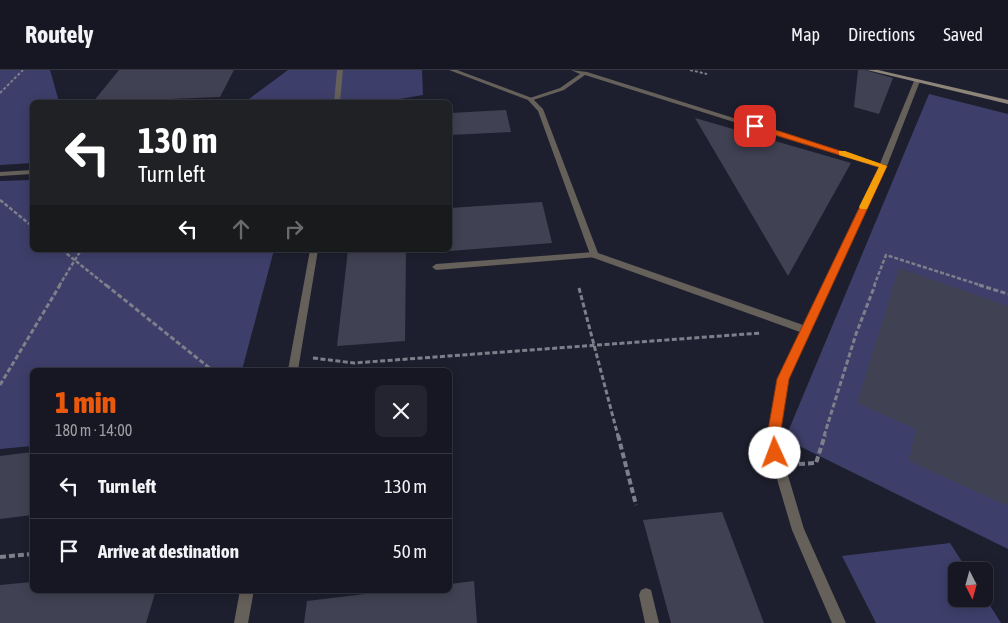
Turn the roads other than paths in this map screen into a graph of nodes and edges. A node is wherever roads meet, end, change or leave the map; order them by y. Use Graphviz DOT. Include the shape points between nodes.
graph roads {
  1 [pos="340,70"];
  2 [pos="452,70"];
  3 [pos="574,70"];
  4 [pos="870,70"];
  5 [pos="585,73"];
  6 [pos="917,81"];
  7 [pos="530,98"];
  8 [pos="337,100"];
  9 [pos="1008,102"];
  10 [pos="883,166"];
  11 [pos="30,172"];
  12 [pos="0,174"];
  13 [pos="314,252"];
  14 [pos="594,255"];
  15 [pos="436,267"];
  16 [pos="806,330"];
  17 [pos="293,368"];
  18 [pos="247,593"];
  19 [pos="646,595"];
  20 [pos="241,623"];
  21 [pos="652,623"];
  22 [pos="838,623"];
  1 -- 8 [label="street"];
  2 -- 7 [label="street"];
  3 -- 5 [label="street"];
  4 -- 6 [label="street"];
  5 -- 7 [label="street" via="562,89"];
  5 -- 10 [label="street"];
  6 -- 9 [label="street"];
  6 -- 10 [label="street"];
  7 -- 14 [label="street" via="541,110"];
  10 -- 16 [label="street"];
  11 -- 12 [label="street"];
  13 -- 17 [label="street"];
  14 -- 15 [label="street"];
  14 -- 16 [label="street"];
  16 -- 22 [label="street" via="783,379 772,442 798,530"];
  18 -- 20 [label="street"];
  19 -- 21 [label="street"];
}
